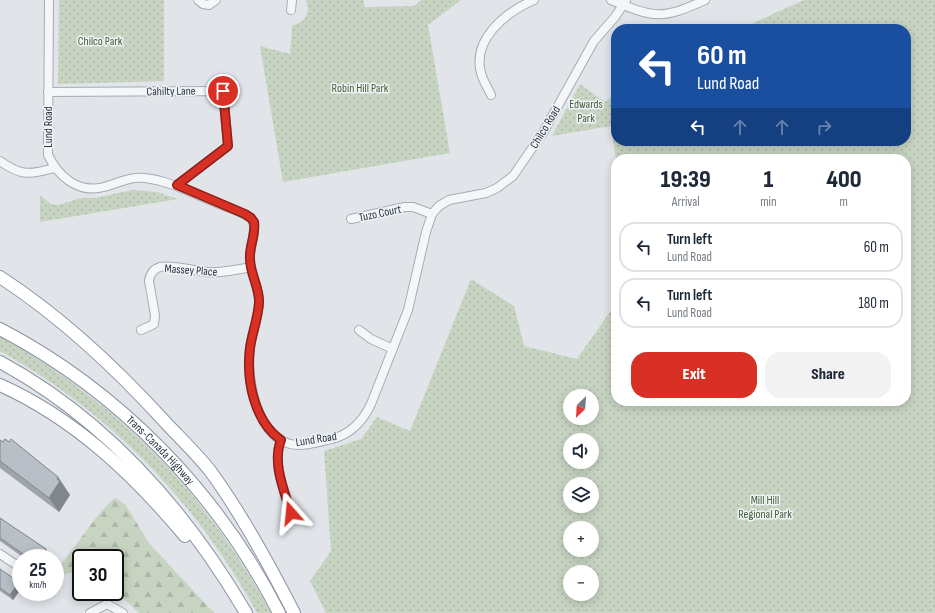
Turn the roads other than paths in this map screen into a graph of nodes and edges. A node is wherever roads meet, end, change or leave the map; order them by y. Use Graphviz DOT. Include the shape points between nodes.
graph roads {
  1 [pos="49,0"];
  2 [pos="198,0"];
  3 [pos="216,0"];
  4 [pos="292,0"];
  5 [pos="534,0"];
  6 [pos="611,0"];
  7 [pos="705,0"];
  8 [pos="624,2"];
  9 [pos="292,10"];
  10 [pos="48,92"];
  11 [pos="491,96"];
  12 [pos="0,161"];
  13 [pos="54,168"];
  14 [pos="177,185"];
  15 [pos="432,214"];
  16 [pos="351,219"];
  17 [pos="251,268"];
  18 [pos="0,277"];
  19 [pos="0,329"];
  20 [pos="141,330"];
  21 [pos="360,330"];
  22 [pos="393,349"];
  23 [pos="0,362"];
  24 [pos="0,385"];
  25 [pos="281,440"];
  26 [pos="291,513"];
  27 [pos="0,554"];
  28 [pos="12,562"];
  29 [pos="90,613"];
  30 [pos="123,613"];
  31 [pos="246,613"];
  32 [pos="279,613"];
  33 [pos="294,613"];
  1 -- 10 [label="street, Lund Road"];
  2 -- 3 [label="street" via="209,5"];
  4 -- 9 [label="street"];
  5 -- 11 [label="street" via="503,20 488,33 482,45 479,58 481,73"];
  6 -- 8 [label="street"];
  7 -- 8 [label="street" via="671,14 658,15 641,12"];
  8 -- 15 [label="street, Chilco Road" via="594,41 544,131 513,176 486,193 449,200"];
  10 -- 13 [label="street, Lund Road" via="48,155"];
  10 -- 14 [label="street, Cahilty Lane" via="223,91 228,146"];
  12 -- 13 [label="street" via="14,171 34,174"];
  13 -- 14 [label="street, Lund Road" via="76,185 90,188 102,188 128,179 143,178"];
  14 -- 17 [label="street, Lund Road" via="251,218 255,228 250,250"];
  15 -- 16 [label="street, Tuzo Court" via="414,207 405,207"];
  15 -- 22 [label="street, Lund Road" via="412,299"];
  17 -- 20 [label="street, Massey Place" via="214,272 169,267 155,269 149,281 155,315 154,324"];
  17 -- 25 [label="street, Lund Road" via="259,303 250,348 252,386 260,416 267,428"];
  18 -- 33 [label="highway" via="46,309 91,346 136,390 210,471 269,563"];
  19 -- 32 [label="highway, Trans-Canada Highway" via="47,356 82,381 135,424 169,458 216,513"];
  21 -- 22 [label="street" via="371,339"];
  22 -- 25 [label="street, Lund Road" via="368,411 356,426 340,437 321,441 291,444"];
  23 -- 31 [label="highway" via="76,412 134,463 164,496 212,558"];
  24 -- 31 [label="highway" via="72,426 120,466 153,498"];
  25 -- 26 [label="street" via="279,472"];
  27 -- 28 [label="street"];
  29 -- 30 [label="street" via="107,604"];
}
